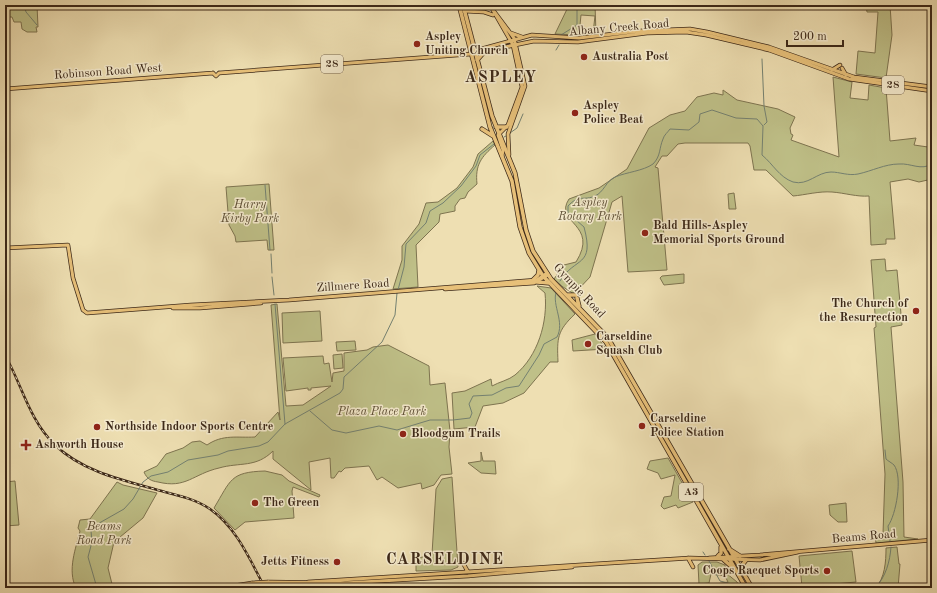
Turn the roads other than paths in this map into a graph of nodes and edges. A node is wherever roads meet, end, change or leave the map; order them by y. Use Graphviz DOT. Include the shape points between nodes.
graph roads {
  1 [pos="459,5"];
  2 [pos="463,5"];
  3 [pos="490,6"];
  4 [pos="460,11"];
  5 [pos="465,12"];
  6 [pos="484,12"];
  7 [pos="495,16"];
  8 [pos="510,34"];
  9 [pos="522,37"];
  10 [pos="513,40"];
  11 [pos="523,43"];
  12 [pos="506,45"];
  13 [pos="515,45"];
  14 [pos="484,52"];
  15 [pos="517,52"];
  16 [pos="473,53"];
  17 [pos="477,60"];
  18 [pos="832,70"];
  19 [pos="846,74"];
  20 [pos="931,86"];
  21 [pos="5,89"];
  22 [pos="932,91"];
  23 [pos="496,127"];
  24 [pos="507,127"];
  25 [pos="482,129"];
  26 [pos="499,133"];
  27 [pos="494,136"];
  28 [pos="502,156"];
  29 [pos="509,156"];
  30 [pos="5,248"];
  31 [pos="539,270"];
  32 [pos="548,274"];
  33 [pos="544,277"];
  34 [pos="535,281"];
  35 [pos="552,283"];
  36 [pos="560,291"];
  37 [pos="567,295"];
  38 [pos="232,299"];
  39 [pos="267,302"];
  40 [pos="227,303"];
  41 [pos="578,306"];
  42 [pos="165,307"];
  43 [pos="647,411"];
  44 [pos="932,540"];
  45 [pos="721,546"];
  46 [pos="729,550"];
  47 [pos="798,552"];
  48 [pos="770,554"];
  49 [pos="718,556"];
  50 [pos="740,556"];
  51 [pos="688,558"];
  52 [pos="707,558"];
  53 [pos="734,558"];
  54 [pos="727,559"];
  55 [pos="770,559"];
  56 [pos="746,560"];
  57 [pos="463,563"];
  58 [pos="573,566"];
  59 [pos="693,567"];
  60 [pos="740,568"];
  61 [pos="468,572"];
  62 [pos="308,582"];
  63 [pos="221,588"];
  64 [pos="746,588"];
  65 [pos="752,588"];
  1 -- 4 [label="highway, Gympie Road / A3"];
  2 -- 5 [label="highway, Gympie Road / A3"];
  3 -- 6 [label="main road"];
  3 -- 7 [label="main road"];
  3 -- 8 [label="main road"];
  4 -- 5 [label="main road"];
  4 -- 16 [label="highway, Gympie Road / A3"];
  5 -- 6 [label="main road"];
  5 -- 16 [label="highway, Gympie Road / A3"];
  6 -- 7 [label="main road"];
  7 -- 8 [label="main road"];
  8 -- 9 [label="main road"];
  8 -- 10 [label="main road"];
  8 -- 12 [label="main road"];
  9 -- 10 [label="main road, Albany Creek Road / 28"];
  9 -- 18 [label="main road, Albany Creek Road / 28" via="539,35 579,38 639,31 694,30 769,47"];
  10 -- 12 [label="main road, 28"];
  10 -- 13 [label="main road"];
  11 -- 13 [label="main road, Albany Creek Road / 28"];
  11 -- 15 [label="main road"];
  11 -- 22 [label="main road, Albany Creek Road / 28" via="589,41 651,33 698,33 769,50 846,78"];
  12 -- 13 [label="main road, 28"];
  12 -- 14 [label="main road, 28"];
  12 -- 15 [label="main road"];
  12 -- 16 [label="main road, 28"];
  13 -- 15 [label="main road"];
  14 -- 16 [label="main road, 28"];
  14 -- 17 [label="highway"];
  15 -- 24 [label="main road" via="522,88"];
  15 -- 29 [label="main road" via="525,88 508,137"];
  16 -- 17 [label="highway, Gympie Road / A3"];
  16 -- 21 [label="main road, Robinson Road West / 28" via="219,73 217,70 213,73"];
  16 -- 27 [label="highway, Gympie Road / A3"];
  17 -- 23 [label="highway, Gympie Road / A3"];
  18 -- 19 [label="main road, Albany Creek Road / 28"];
  18 -- 19 [label="main road" via="841,66"];
  19 -- 20 [label="main road, Albany Creek Road / 28"];
  23 -- 24 [label="highway"];
  23 -- 26 [label="highway, Gympie Road / A3"];
  24 -- 26 [label="main road"];
  25 -- 27 [label="highway"];
  26 -- 28 [label="main road" via="497,138 503,150"];
  26 -- 29 [label="highway, Gympie Road / A3"];
  27 -- 28 [label="highway, Gympie Road / A3"];
  28 -- 31 [label="highway, Gympie Road / A3" via="512,181 524,239"];
  29 -- 32 [label="highway, Gympie Road / A3" via="517,180 527,234 533,251"];
  30 -- 42 [label="main road, Zillmere Road" via="68,245 73,278 83,311 87,313"];
  31 -- 33 [label="highway, Gympie Road / A3"];
  31 -- 34 [label="highway"];
  32 -- 33 [label="main road, Zillmere Road"];
  32 -- 35 [label="highway, Gympie Road / A3"];
  33 -- 34 [label="main road, Zillmere Road"];
  33 -- 35 [label="highway, Gympie Road / A3"];
  34 -- 35 [label="highway"];
  34 -- 39 [label="main road, Zillmere Road"];
  35 -- 36 [label="highway, Gympie Road / A3"];
  36 -- 37 [label="highway, Gympie Road / A3"];
  36 -- 43 [label="highway, Gympie Road / A3" via="604,339"];
  37 -- 41 [label="highway, Gympie Road / A3"];
  37 -- 41 [label="highway" via="576,296"];
  38 -- 40 [label="main road"];
  39 -- 40 [label="main road, Zillmere Road"];
  39 -- 42 [label="main road, Zillmere Road" via="200,308"];
  40 -- 42 [label="main road, Zillmere Road"];
  41 -- 43 [label="highway, Gympie Road / A3" via="608,338"];
  43 -- 45 [label="highway, Gympie Road / A3"];
  43 -- 46 [label="highway, Gympie Road / A3"];
  44 -- 47 [label="main road, Beams Road"];
  45 -- 49 [label="highway" via="721,553"];
  45 -- 54 [label="highway, Gympie Road / A3"];
  46 -- 50 [label="highway"];
  46 -- 53 [label="highway, Gympie Road / A3"];
  47 -- 48 [label="main road, Beams Road"];
  47 -- 55 [label="main road, Beams Road"];
  48 -- 50 [label="main road, Beams Road"];
  48 -- 55 [label="main road"];
  49 -- 52 [label="main road, Beams Road"];
  49 -- 54 [label="main road, Beams Road"];
  50 -- 53 [label="main road, Beams Road"];
  51 -- 52 [label="main road, Beams Road"];
  51 -- 58 [label="main road, Beams Road"];
  51 -- 59 [label="main road"];
  52 -- 54 [label="main road, Beams Road"];
  53 -- 54 [label="main road, Beams Road"];
  53 -- 56 [label="main road, Beams Road"];
  53 -- 60 [label="highway, Gympie Road / A3"];
  54 -- 64 [label="highway, Gympie Road"];
  55 -- 56 [label="main road, Beams Road"];
  56 -- 60 [label="highway"];
  57 -- 61 [label="main road"];
  58 -- 61 [label="main road, Beams Road"];
  58 -- 62 [label="main road, Beams Road" via="558,570 464,576 345,583"];
  60 -- 65 [label="highway, Gympie Road / A3"];
  61 -- 62 [label="main road, Beams Road"];
  62 -- 63 [label="main road, Beams Road, bridge" via="252,583"];
}
